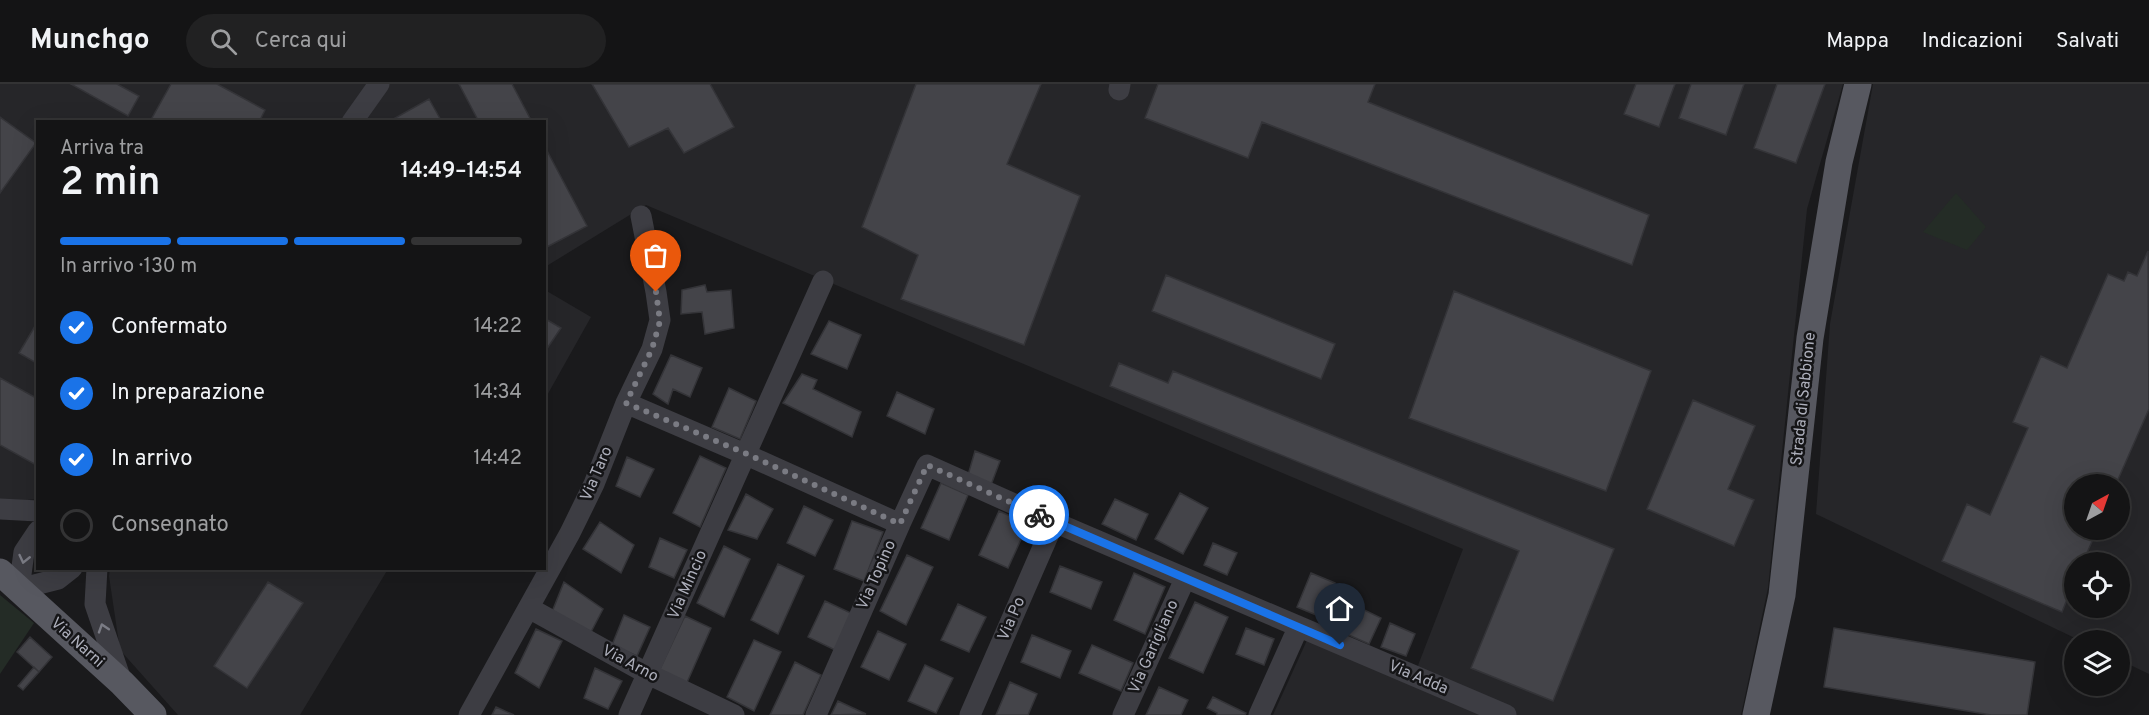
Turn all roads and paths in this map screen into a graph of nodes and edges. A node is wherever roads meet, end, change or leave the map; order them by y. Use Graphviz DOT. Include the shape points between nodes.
graph roads {
  1 [pos="378,84"];
  2 [pos="1858,84"];
  3 [pos="353,120"];
  4 [pos="641,216"];
  5 [pos="823,281"];
  6 [pos="626,403"];
  7 [pos="747,454"];
  8 [pos="0,509"];
  9 [pos="36,511"];
  10 [pos="1054,522"];
  11 [pos="900,524"];
  12 [pos="36,534"];
  13 [pos="69,570"];
  14 [pos="97,570"];
  15 [pos="1185,579"];
  16 [pos="10,581"];
  17 [pos="529,608"];
  18 [pos="1298,628"];
  19 [pos="648,674"];
  20 [pos="122,683"];
  21 [pos="153,715"];
  22 [pos="470,715"];
  23 [pos="629,715"];
  24 [pos="734,715"];
  25 [pos="816,715"];
  26 [pos="970,715"];
  27 [pos="1123,715"];
  28 [pos="1259,715"];
  29 [pos="1506,715"];
  30 [pos="1756,715"];
  1 -- 3 [label="street"];
  2 -- 30 [label="main road, Strada di Sabbione" via="1839,162 1810,338 1782,595"];
  4 -- 6 [label="street, Via Taro" via="660,321 652,349"];
  5 -- 7 [label="street, Via Mincio"];
  6 -- 7 [label="street"];
  6 -- 17 [label="street, Via Taro" via="589,494"];
  7 -- 11 [label="street, Via Topino"];
  7 -- 19 [label="street, Via Mincio"];
  8 -- 9 [label="street"];
  10 -- 11 [label="street, Via Adda" via="927,465"];
  10 -- 15 [label="street, Via Adda"];
  10 -- 26 [label="street, Via Po"];
  11 -- 25 [label="street, Via Topino"];
  12 -- 16 [label="street, one-way"];
  13 -- 16 [label="street" via="58,579"];
  20 -- 14 [label="street, one-way" via="96,604"];
  15 -- 18 [label="street, Via Adda"];
  15 -- 27 [label="street, Via Garigliano"];
  16 -- 20 [label="main road, Via Narni"];
  17 -- 19 [label="street, Via Arno"];
  17 -- 22 [label="street, Via Taro"];
  18 -- 28 [label="street"];
  18 -- 29 [label="street, Via Adda"];
  19 -- 23 [label="street, Via Mincio"];
  19 -- 24 [label="street, Via Arno"];
  20 -- 21 [label="main road, Via Narni"];
}
